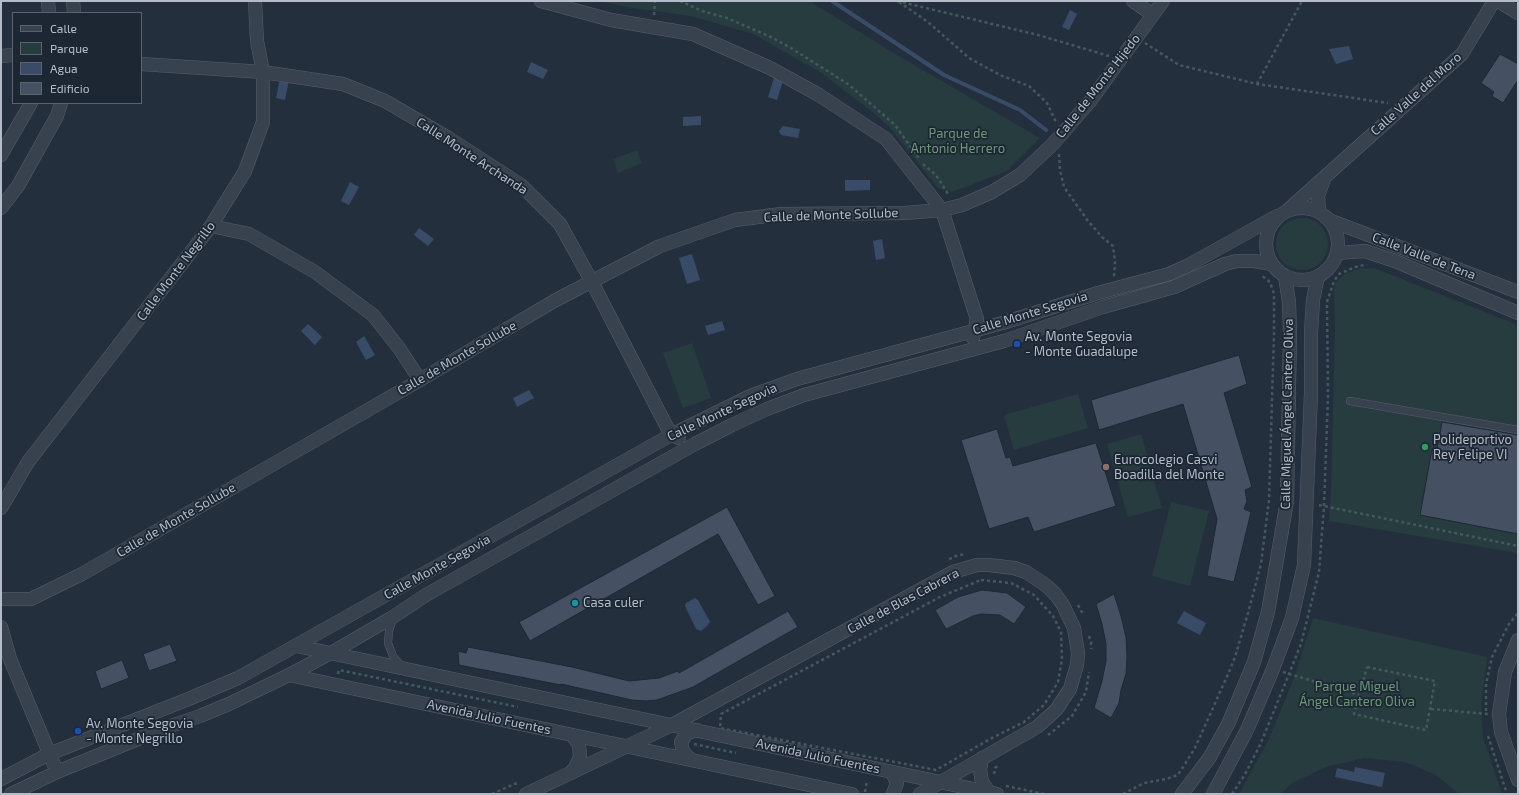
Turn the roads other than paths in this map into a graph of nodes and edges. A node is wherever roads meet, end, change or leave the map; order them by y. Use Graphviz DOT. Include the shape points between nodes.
graph roads {
  1 [pos="48,1"];
  2 [pos="73,1"];
  3 [pos="255,1"];
  4 [pos="541,1"];
  5 [pos="1133,1"];
  6 [pos="1163,1"];
  7 [pos="1494,1"];
  8 [pos="1498,1"];
  9 [pos="49,12"];
  10 [pos="74,12"];
  11 [pos="1518,13"];
  12 [pos="1153,15"];
  13 [pos="12,55"];
  14 [pos="1,56"];
  15 [pos="142,64"];
  16 [pos="263,72"];
  17 [pos="30,104"];
  18 [pos="61,104"];
  19 [pos="1,155"];
  20 [pos="1326,176"];
  21 [pos="1,208"];
  22 [pos="942,210"];
  23 [pos="1289,210"];
  24 [pos="1319,212"];
  25 [pos="1277,216"];
  26 [pos="1329,220"];
  27 [pos="211,226"];
  28 [pos="1337,253"];
  29 [pos="1272,264"];
  30 [pos="1285,276"];
  31 [pos="1318,276"];
  32 [pos="592,282"];
  33 [pos="1518,292"];
  34 [pos="1518,313"];
  35 [pos="979,326"];
  36 [pos="1004,341"];
  37 [pos="968,350"];
  38 [pos="420,380"];
  39 [pos="1350,400"];
  40 [pos="1518,430"];
  41 [pos="671,435"];
  42 [pos="695,444"];
  43 [pos="664,462"];
  44 [pos="1,508"];
  45 [pos="1,599"];
  46 [pos="393,616"];
  47 [pos="1,627"];
  48 [pos="1518,640"];
  49 [pos="292,648"];
  50 [pos="331,653"];
  51 [pos="404,668"];
  52 [pos="289,675"];
  53 [pos="672,725"];
  54 [pos="697,730"];
  55 [pos="572,735"];
  56 [pos="626,746"];
  57 [pos="49,754"];
  58 [pos="982,758"];
  59 [pos="690,759"];
  60 [pos="57,772"];
  61 [pos="892,772"];
  62 [pos="566,776"];
  63 [pos="1,779"];
  64 [pos="1518,780"];
  65 [pos="940,781"];
  66 [pos="996,791"];
  67 [pos="11,794"];
  68 [pos="526,794"];
  69 [pos="852,794"];
  70 [pos="893,794"];
  71 [pos="920,794"];
  72 [pos="1182,794"];
  73 [pos="1214,794"];
  1 -- 9 [label="street"];
  2 -- 10 [label="street"];
  3 -- 16 [label="street, Calle Monte Negrillo" via="257,41"];
  4 -- 22 [label="street" via="611,20 693,34 770,68 819,95 886,139"];
  5 -- 12 [label="street"];
  6 -- 12 [label="street, Calle de Monte Hijedo"];
  7 -- 20 [label="street, Calle Valle del Moro" via="1462,54"];
  8 -- 11 [label="street"];
  12 -- 22 [label="street, Calle de Monte Hijedo" via="1091,100 1058,138 1020,175 992,192 962,205"];
  13 -- 14 [label="street"];
  15 -- 16 [label="street, Calle Monte Archanda"];
  16 -- 27 [label="street, Calle Monte Negrillo" via="263,122 245,171"];
  16 -- 32 [label="street, Calle Monte Archanda" via="343,84 385,101 448,137 521,185 560,224"];
  17 -- 19 [label="street"];
  18 -- 21 [label="street" via="57,116 18,186"];
  20 -- 23 [label="street, Calle Valle del Moro"];
  20 -- 24 [label="street, Calle Valle del Moro" via="1318,196"];
  22 -- 32 [label="street, Calle de Monte Sollube" via="781,214 735,220 660,246"];
  22 -- 35 [label="street"];
  23 -- 24 [label="street" via="1309,208"];
  23 -- 25 [label="street"];
  24 -- 26 [label="street"];
  25 -- 29 [label="street" via="1266,240 1268,257"];
  25 -- 35 [label="street, Calle Monte Segovia" via="1169,274 1114,288 1006,322"];
  26 -- 28 [label="street" via="1337,236"];
  26 -- 33 [label="street, Calle Valle de Tena"];
  27 -- 38 [label="street" via="249,234 315,272 373,315"];
  27 -- 44 [label="street, Calle Monte Negrillo" via="28,462"];
  28 -- 31 [label="street" via="1330,267"];
  28 -- 34 [label="street, Calle Valle de Tena" via="1365,250"];
  29 -- 30 [label="street"];
  29 -- 36 [label="street, Calle Monte Segovia" via="1237,261 1225,264 1174,288 1103,307"];
  30 -- 31 [label="street" via="1302,280"];
  30 -- 72 [label="street, Calle Miguel Ángel Cantero Oliva" via="1290,333 1287,501 1268,612 1254,662 1225,729 1210,757"];
  31 -- 73 [label="street, Calle Miguel Ángel Cantero Oliva" via="1313,300 1311,333 1304,565 1292,618 1247,730"];
  32 -- 38 [label="street, Calle de Monte Sollube" via="556,300"];
  32 -- 41 [label="street, Calle Monte Archanda"];
  35 -- 36 [label="street"];
  35 -- 37 [label="street"];
  35 -- 41 [label="street, Calle Monte Segovia" via="796,379 750,396"];
  36 -- 37 [label="street, Calle Monte Segovia"];
  37 -- 42 [label="street, Calle Monte Segovia" via="804,395 746,418"];
  38 -- 45 [label="street, Calle de Monte Sollube" via="82,574 30,598"];
  39 -- 40 [label="lane"];
  41 -- 42 [label="street"];
  41 -- 43 [label="street"];
  41 -- 49 [label="street, Calle Monte Segovia"];
  42 -- 43 [label="street, Calle Monte Segovia"];
  43 -- 46 [label="street, Calle Monte Segovia"];
  46 -- 50 [label="street, Calle Monte Segovia"];
  46 -- 51 [label="lane" via="388,643 393,656"];
  47 -- 57 [label="street" via="10,659"];
  48 -- 64 [label="street" via="1505,672 1499,714 1502,732"];
  49 -- 50 [label="street, Avenida Julio Fuentes"];
  49 -- 52 [label="street" via="286,660"];
  49 -- 57 [label="street, Calle Monte Segovia" via="238,678"];
  50 -- 51 [label="street, Avenida Julio Fuentes"];
  50 -- 52 [label="street, Calle Monte Segovia"];
  51 -- 53 [label="street, Avenida Julio Fuentes"];
  52 -- 55 [label="street, Avenida Julio Fuentes"];
  52 -- 60 [label="street, Calle Monte Segovia" via="229,704"];
  53 -- 54 [label="street, Avenida Julio Fuentes"];
  53 -- 56 [label="street, Calle de Blas Cabrera"];
  53 -- 58 [label="street, Calle de Blas Cabrera" via="953,572 977,565 1002,565 1037,578 1060,600 1074,628 1077,640 1077,665 1070,689 1047,720"];
  54 -- 59 [label="street" via="687,734 682,742 683,752"];
  54 -- 61 [label="street, Avenida Julio Fuentes"];
  55 -- 56 [label="street, Avenida Julio Fuentes"];
  55 -- 62 [label="street" via="579,745 580,757 575,768"];
  56 -- 59 [label="street, Avenida Julio Fuentes"];
  56 -- 62 [label="street, Calle de Blas Cabrera"];
  57 -- 60 [label="street"];
  57 -- 63 [label="street, Calle Monte Segovia"];
  58 -- 65 [label="street, Calle de Blas Cabrera"];
  58 -- 66 [label="street" via="982,782"];
  59 -- 69 [label="street, Avenida Julio Fuentes"];
  60 -- 67 [label="street, Calle Monte Segovia"];
  61 -- 65 [label="street, Avenida Julio Fuentes"];
  61 -- 70 [label="street, Avenida Julio Fuentes" via="897,783"];
  62 -- 68 [label="street, Calle de Blas Cabrera"];
  65 -- 66 [label="street, Avenida Julio Fuentes"];
  65 -- 71 [label="street, Calle de Blas Cabrera"];
}
